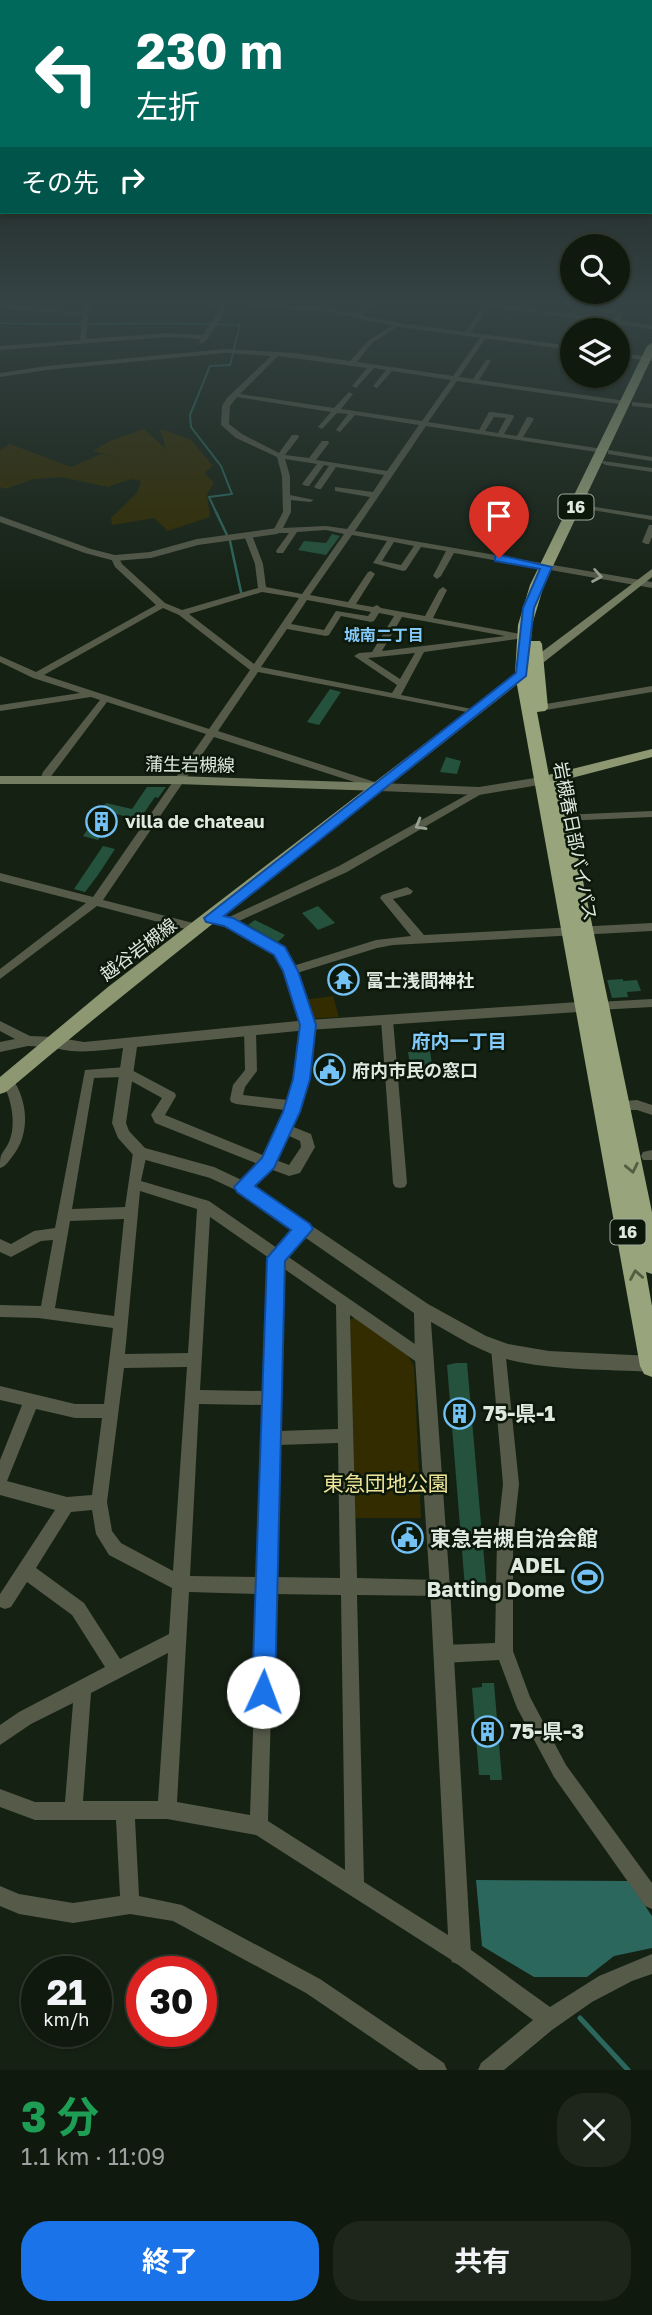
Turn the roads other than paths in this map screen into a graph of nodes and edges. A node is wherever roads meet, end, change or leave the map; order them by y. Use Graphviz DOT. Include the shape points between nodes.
graph roads {
  1 [pos="230,401"];
  2 [pos="276,401"];
  3 [pos="343,401"];
  4 [pos="440,401"];
  5 [pos="613,401"];
  6 [pos="630,403"];
  7 [pos="652,407"];
  8 [pos="335,410"];
  9 [pos="353,413"];
  10 [pos="530,419"];
  11 [pos="423,424"];
  12 [pos="322,427"];
  13 [pos="340,430"];
  14 [pos="481,432"];
  15 [pos="500,435"];
  16 [pos="295,437"];
  17 [pos="519,438"];
  18 [pos="325,443"];
  19 [pos="280,456"];
  20 [pos="607,456"];
  21 [pos="652,459"];
  22 [pos="311,461"];
  23 [pos="322,463"];
  24 [pos="334,465"];
  25 [pos="652,470"];
  26 [pos="391,474"];
  27 [pos="306,484"];
  28 [pos="318,486"];
  29 [pos="338,489"];
  30 [pos="376,495"];
  31 [pos="287,497"];
  32 [pos="310,500"];
  33 [pos="586,507"];
  34 [pos="287,512"];
  35 [pos="299,515"];
  36 [pos="652,518"];
  37 [pos="0,520"];
  38 [pos="652,527"];
  39 [pos="291,530"];
  40 [pos="277,531"];
  41 [pos="349,532"];
  42 [pos="248,535"];
  43 [pos="392,540"];
  44 [pos="646,542"];
  45 [pos="419,544"];
  46 [pos="451,550"];
  47 [pos="279,551"];
  48 [pos="115,558"];
  49 [pos="551,568"];
  50 [pos="652,572"];
  51 [pos="371,574"];
  52 [pos="437,576"];
  53 [pos="639,583"];
  54 [pos="652,585"];
  55 [pos="262,589"];
  56 [pos="443,590"];
  57 [pos="305,596"];
  58 [pos="351,604"];
  59 [pos="162,605"];
  60 [pos="377,608"];
  61 [pos="182,613"];
  62 [pos="400,613"];
  63 [pos="428,618"];
  64 [pos="285,626"];
  65 [pos="523,637"];
  66 [pos="421,650"];
  67 [pos="375,654"];
  68 [pos="0,659"];
  69 [pos="255,669"];
  70 [pos="528,669"];
  71 [pos="36,676"];
  72 [pos="402,684"];
  73 [pos="652,689"];
  74 [pos="91,694"];
  75 [pos="395,697"];
  76 [pos="105,699"];
  77 [pos="0,708"];
  78 [pos="540,708"];
  79 [pos="474,712"];
  80 [pos="211,733"];
  81 [pos="652,753"];
  82 [pos="547,779"];
  83 [pos="0,780"];
  84 [pos="177,780"];
  85 [pos="44,782"];
  86 [pos="380,787"];
  87 [pos="479,791"];
  88 [pos="652,814"];
  89 [pos="562,818"];
  90 [pos="0,877"];
  91 [pos="407,891"];
  92 [pos="96,901"];
  93 [pos="212,923"];
  94 [pos="652,927"];
  95 [pos="578,931"];
  96 [pos="421,940"];
  97 [pos="290,971"];
  98 [pos="0,975"];
  99 [pos="652,1003"];
  100 [pos="592,1006"];
  101 [pos="387,1020"];
  102 [pos="0,1025"];
  103 [pos="308,1025"];
  104 [pos="250,1031"];
  105 [pos="28,1041"];
  106 [pos="54,1042"];
  107 [pos="131,1042"];
  108 [pos="0,1047"];
  109 [pos="126,1072"];
  110 [pos="4,1084"];
  111 [pos="293,1106"];
  112 [pos="619,1106"];
  113 [pos="652,1110"];
  114 [pos="284,1128"];
  115 [pos="140,1153"];
  116 [pos="0,1163"];
  117 [pos="268,1163"];
  118 [pos="400,1183"];
  119 [pos="134,1184"];
  120 [pos="243,1187"];
  121 [pos="204,1205"];
  122 [pos="131,1213"];
  123 [pos="64,1215"];
  124 [pos="304,1229"];
  125 [pos="61,1234"];
  126 [pos="0,1245"];
  127 [pos="276,1258"];
  128 [pos="652,1265"];
  129 [pos="343,1304"];
  130 [pos="422,1309"];
  131 [pos="0,1311"];
  132 [pos="47,1314"];
  133 [pos="121,1323"];
  134 [pos="498,1348"];
  135 [pos="423,1358"];
  136 [pos="195,1360"];
  137 [pos="117,1362"];
  138 [pos="652,1365"];
  139 [pos="0,1392"];
  140 [pos="192,1397"];
  141 [pos="272,1398"];
  142 [pos="32,1400"];
  143 [pos="110,1411"];
  144 [pos="346,1436"];
  145 [pos="271,1438"];
  146 [pos="0,1479"];
  147 [pos="0,1487"];
  148 [pos="99,1502"];
  149 [pos="67,1505"];
  150 [pos="26,1571"];
  151 [pos="181,1584"];
  152 [pos="267,1586"];
  153 [pos="440,1588"];
  154 [pos="350,1589"];
  155 [pos="5,1601"];
  156 [pos="177,1639"];
  157 [pos="504,1651"];
  158 [pos="443,1654"];
  159 [pos="117,1670"];
  160 [pos="83,1688"];
  161 [pos="0,1736"];
  162 [pos="0,1798"];
  163 [pos="125,1810"];
  164 [pos="167,1810"];
  165 [pos="73,1811"];
  166 [pos="260,1826"];
  167 [pos="355,1887"];
  168 [pos="0,1896"];
  169 [pos="652,1899"];
  170 [pos="130,1904"];
  171 [pos="460,1954"];
  172 [pos="652,1964"];
  173 [pos="549,2019"];
  174 [pos="437,2070"];
  175 [pos="488,2070"];
  1 -- 19 [label="street" via="225,425"];
  2 -- 8 [label="street"];
  3 -- 8 [label="street"];
  4 -- 11 [label="street"];
  5 -- 6 [label="street"];
  6 -- 7 [label="street"];
  6 -- 20 [label="highway, 岩槻春日部バイパス / 16"];
  8 -- 9 [label="street"];
  8 -- 12 [label="street"];
  9 -- 11 [label="street"];
  9 -- 13 [label="street"];
  10 -- 17 [label="street"];
  11 -- 14 [label="street"];
  11 -- 26 [label="street"];
  14 -- 15 [label="street"];
  14 -- 15 [label="street" via="492,414 510,417"];
  15 -- 17 [label="street"];
  16 -- 19 [label="street"];
  17 -- 20 [label="street"];
  18 -- 22 [label="street"];
  19 -- 22 [label="street"];
  19 -- 31 [label="street"];
  20 -- 21 [label="street"];
  20 -- 25 [label="street"];
  20 -- 33 [label="highway, 岩槻春日部バイパス / 16"];
  20 -- 49 [label="highway, 岩槻春日部バイパス / 16"];
  22 -- 23 [label="street"];
  23 -- 24 [label="street"];
  23 -- 27 [label="street"];
  24 -- 26 [label="street"];
  24 -- 28 [label="street"];
  26 -- 30 [label="street"];
  29 -- 30 [label="street"];
  30 -- 41 [label="street"];
  31 -- 32 [label="street"];
  31 -- 34 [label="street"];
  33 -- 36 [label="street"];
  33 -- 49 [label="highway, 岩槻春日部バイパス / 16"];
  34 -- 35 [label="street"];
  34 -- 40 [label="street"];
  37 -- 48 [label="street"];
  38 -- 44 [label="street"];
  39 -- 40 [label="street"];
  39 -- 41 [label="street"];
  39 -- 47 [label="street"];
  40 -- 42 [label="street"];
  41 -- 43 [label="street"];
  41 -- 57 [label="street"];
  42 -- 48 [label="street"];
  42 -- 55 [label="street"];
  43 -- 45 [label="street"];
  43 -- 45 [label="street" via="377,564 403,568"];
  45 -- 46 [label="street"];
  46 -- 49 [label="street"];
  46 -- 52 [label="street"];
  48 -- 59 [label="street"];
  49 -- 53 [label="street, one-way"];
  49 -- 65 [label="highway, 岩槻春日部バイパス / 16" via="528,608"];
  49 -- 70 [label="highway, 岩槻春日部バイパス / 16"];
  50 -- 53 [label="main road"];
  51 -- 58 [label="street"];
  53 -- 54 [label="street"];
  53 -- 70 [label="main road"];
  55 -- 57 [label="street"];
  55 -- 61 [label="street"];
  56 -- 63 [label="street"];
  57 -- 58 [label="street"];
  57 -- 64 [label="street"];
  58 -- 60 [label="street"];
  59 -- 61 [label="street"];
  59 -- 71 [label="street"];
  60 -- 62 [label="street"];
  60 -- 64 [label="street" via="370,619 339,613 326,634"];
  61 -- 69 [label="street"];
  62 -- 63 [label="street"];
  62 -- 67 [label="street"];
  63 -- 65 [label="street"];
  64 -- 69 [label="street"];
  65 -- 66 [label="street"];
  65 -- 70 [label="highway, 岩槻春日部バイパス / 16"];
  66 -- 67 [label="street"];
  66 -- 72 [label="street"];
  67 -- 72 [label="street" via="359,656"];
  68 -- 71 [label="street"];
  69 -- 75 [label="street"];
  69 -- 80 [label="street"];
  70 -- 78 [label="highway, 岩槻春日部バイパス / 16"];
  70 -- 79 [label="main road, 越谷岩槻線"];
  70 -- 82 [label="highway, 岩槻春日部バイパス / 16"];
  71 -- 74 [label="street"];
  72 -- 75 [label="street"];
  73 -- 78 [label="street"];
  74 -- 76 [label="street"];
  74 -- 77 [label="street"];
  75 -- 79 [label="street"];
  76 -- 80 [label="street"];
  76 -- 85 [label="street"];
  78 -- 82 [label="highway, 岩槻春日部バイパス / 16"];
  79 -- 86 [label="main road, 越谷岩槻線"];
  80 -- 84 [label="street"];
  80 -- 86 [label="street"];
  81 -- 82 [label="main road"];
  82 -- 87 [label="street"];
  82 -- 89 [label="highway, 岩槻春日部バイパス / 16"];
  82 -- 95 [label="highway, 岩槻春日部バイパス / 16"];
  83 -- 85 [label="main road, 蒲生岩槻線"];
  84 -- 85 [label="main road, 蒲生岩槻線"];
  84 -- 86 [label="main road, 蒲生岩槻線"];
  84 -- 92 [label="street"];
  86 -- 87 [label="street"];
  86 -- 93 [label="main road, 越谷岩槻線"];
  87 -- 93 [label="street, one-way" via="343,869"];
  88 -- 89 [label="street"];
  89 -- 95 [label="highway, 岩槻春日部バイパス / 16"];
  90 -- 92 [label="street"];
  91 -- 96 [label="street" via="386,898"];
  92 -- 93 [label="street"];
  92 -- 98 [label="street"];
  93 -- 97 [label="street" via="280,951"];
  93 -- 106 [label="main road, 越谷岩槻線"];
  94 -- 95 [label="street"];
  95 -- 96 [label="street"];
  95 -- 100 [label="highway, 岩槻春日部バイパス / 16"];
  96 -- 97 [label="street" via="376,944"];
  97 -- 103 [label="street"];
  99 -- 100 [label="street"];
  100 -- 101 [label="street"];
  100 -- 112 [label="highway, 岩槻春日部バイパス / 16"];
  138 -- 100 [label="highway, 岩槻春日部バイパス / 16, one-way"];
  101 -- 103 [label="street"];
  101 -- 118 [label="street"];
  102 -- 105 [label="street"];
  103 -- 104 [label="street"];
  103 -- 111 [label="street"];
  104 -- 107 [label="street"];
  104 -- 111 [label="street" via="251,1070 236,1098"];
  105 -- 106 [label="street"];
  105 -- 108 [label="street"];
  106 -- 107 [label="street" via="84,1047"];
  106 -- 110 [label="main road, 越谷岩槻線"];
  107 -- 109 [label="street"];
  109 -- 115 [label="street" via="119,1123"];
  109 -- 117 [label="street" via="170,1096 157,1115 160,1119"];
  109 -- 123 [label="street" via="89,1073"];
  110 -- 116 [label="street" via="15,1090 18,1115 16,1142"];
  111 -- 114 [label="street"];
  112 -- 113 [label="street"];
  112 -- 128 [label="highway, 岩槻春日部バイパス / 16, one-way"];
  114 -- 117 [label="street"];
  114 -- 117 [label="street" via="306,1138 308,1147 295,1169"];
  115 -- 119 [label="street"];
  115 -- 120 [label="street" via="214,1173"];
  117 -- 120 [label="street"];
  119 -- 121 [label="street"];
  119 -- 122 [label="street"];
  120 -- 124 [label="street"];
  121 -- 127 [label="street"];
  121 -- 136 [label="street"];
  122 -- 123 [label="street"];
  122 -- 133 [label="street"];
  123 -- 125 [label="street"];
  124 -- 127 [label="street"];
  124 -- 130 [label="street"];
  125 -- 126 [label="street" via="40,1235 11,1251"];
  125 -- 132 [label="street"];
  127 -- 129 [label="street"];
  127 -- 141 [label="street"];
  129 -- 135 [label="street"];
  129 -- 144 [label="street"];
  130 -- 134 [label="street"];
  130 -- 135 [label="street"];
  131 -- 132 [label="street"];
  132 -- 133 [label="street"];
  133 -- 137 [label="street"];
  134 -- 138 [label="street" via="549,1359"];
  134 -- 157 [label="street" via="511,1484 505,1539"];
  135 -- 153 [label="street"];
  136 -- 137 [label="street"];
  136 -- 140 [label="street"];
  137 -- 143 [label="street"];
  139 -- 142 [label="street"];
  140 -- 141 [label="street"];
  140 -- 151 [label="street"];
  141 -- 145 [label="street"];
  142 -- 143 [label="street" via="75,1411"];
  142 -- 146 [label="street"];
  143 -- 148 [label="street"];
  144 -- 145 [label="street"];
  144 -- 154 [label="street"];
  145 -- 152 [label="street"];
  147 -- 149 [label="street"];
  148 -- 149 [label="street"];
  148 -- 151 [label="street" via="104,1534 115,1549"];
  149 -- 150 [label="street"];
  150 -- 155 [label="street"];
  150 -- 159 [label="street" via="78,1609"];
  151 -- 152 [label="street"];
  151 -- 156 [label="street"];
  152 -- 154 [label="street"];
  152 -- 166 [label="street"];
  153 -- 154 [label="street"];
  153 -- 158 [label="street"];
  154 -- 167 [label="street"];
  156 -- 159 [label="street"];
  156 -- 164 [label="street"];
  157 -- 158 [label="street"];
  157 -- 169 [label="street" via="523,1702 561,1771"];
  158 -- 171 [label="street"];
  159 -- 160 [label="street"];
  160 -- 161 [label="street"];
  160 -- 165 [label="street"];
  162 -- 165 [label="street" via="35,1811"];
  163 -- 164 [label="street"];
  163 -- 165 [label="street"];
  163 -- 170 [label="street"];
  164 -- 166 [label="street"];
  166 -- 167 [label="street"];
  167 -- 171 [label="street"];
  168 -- 170 [label="street" via="73,1913"];
  170 -- 174 [label="street" via="175,1912 313,1986"];
  171 -- 173 [label="street"];
  172 -- 173 [label="street" via="590,1991"];
  173 -- 175 [label="street"];
}
